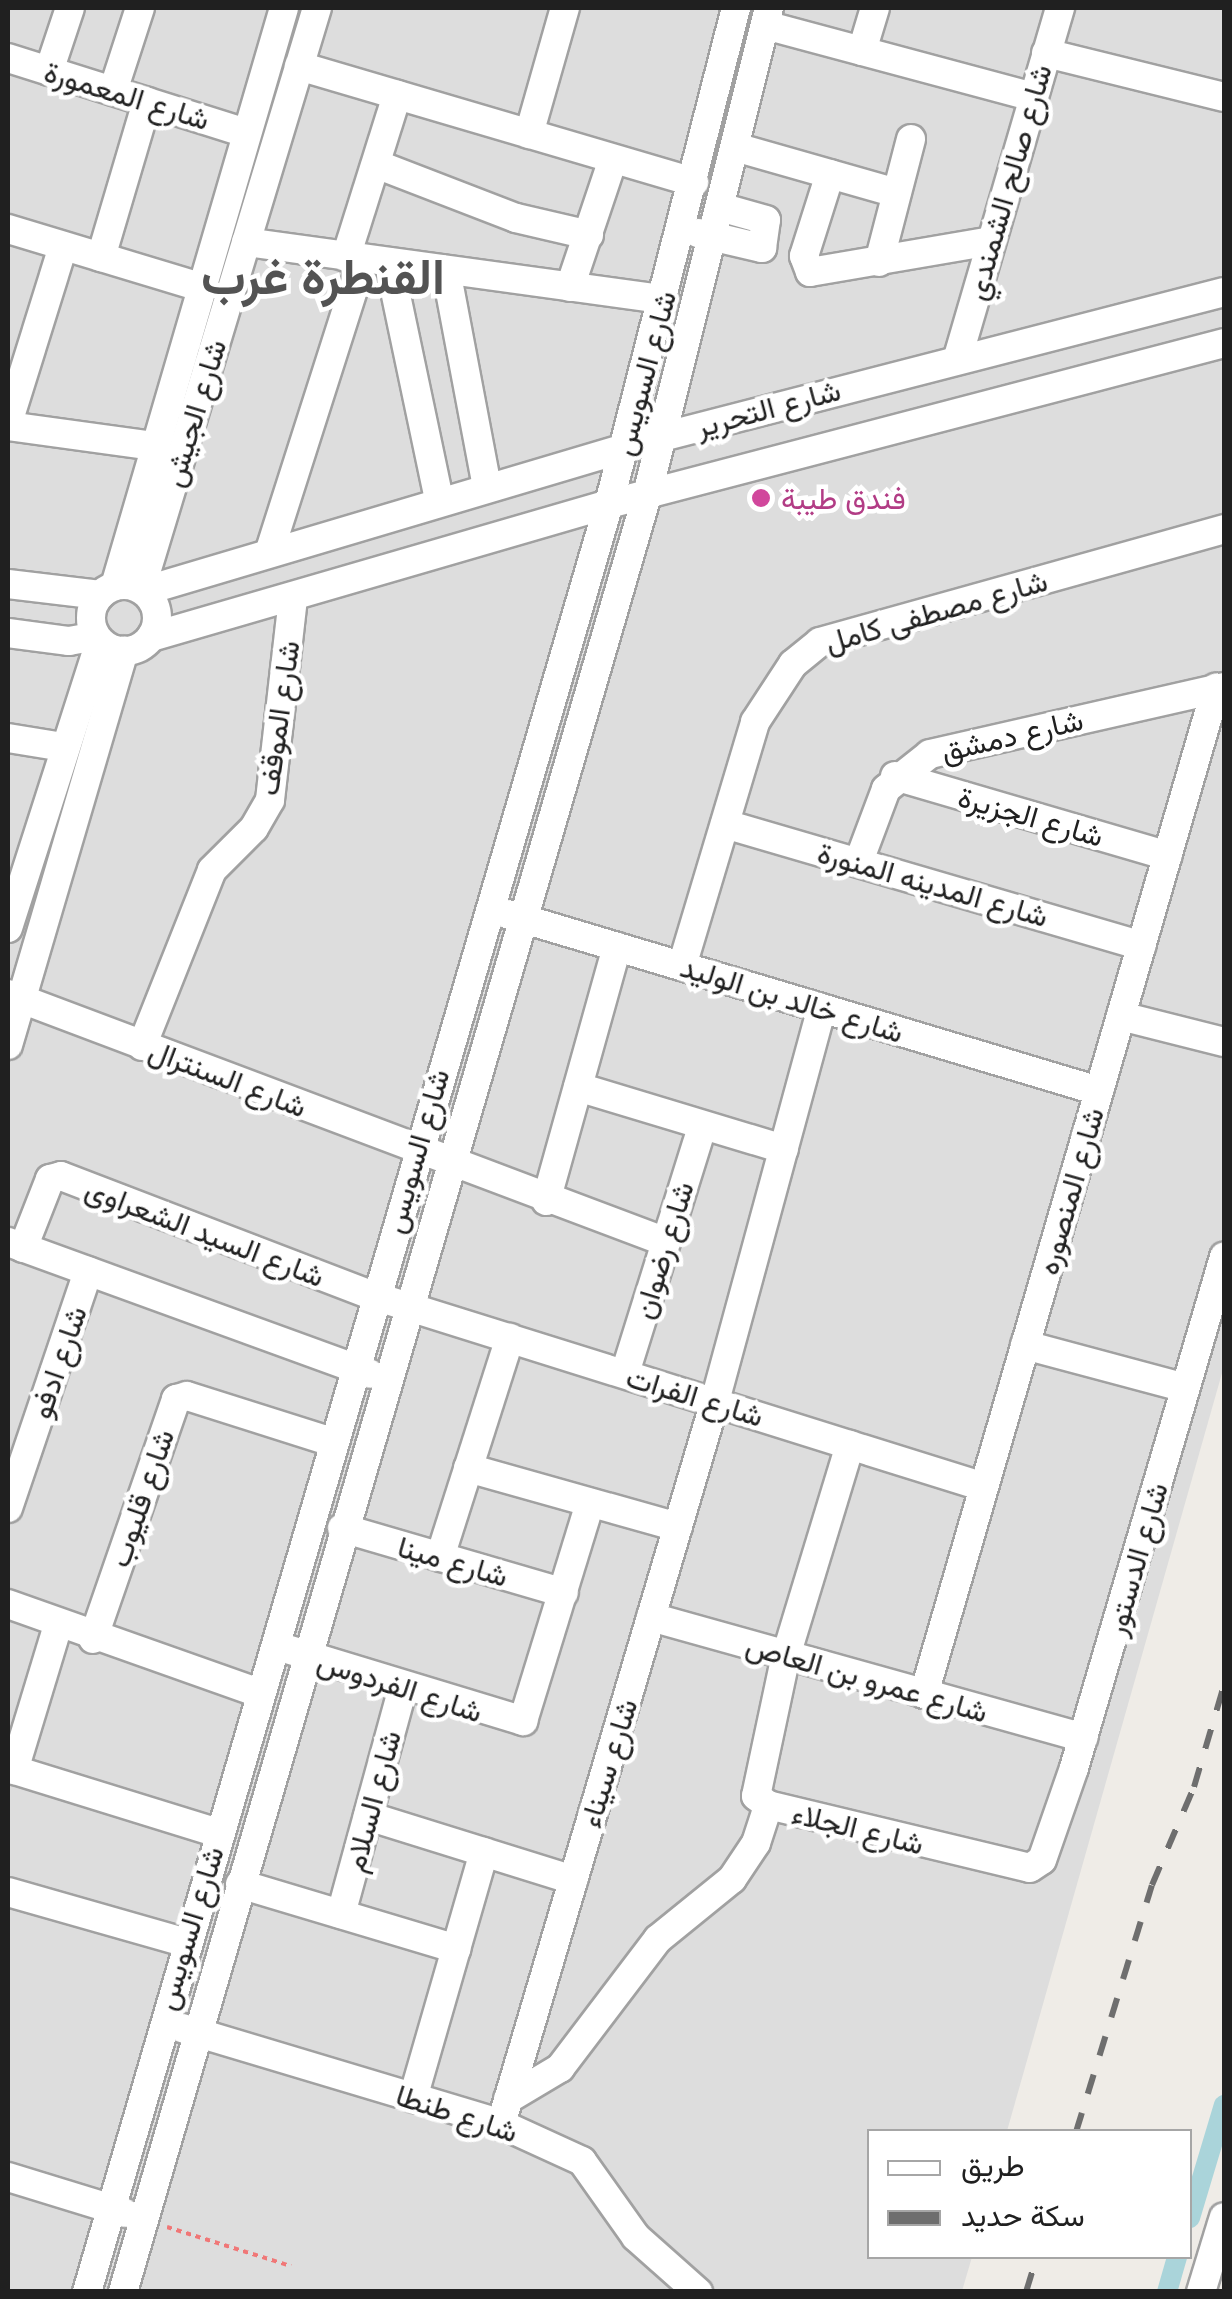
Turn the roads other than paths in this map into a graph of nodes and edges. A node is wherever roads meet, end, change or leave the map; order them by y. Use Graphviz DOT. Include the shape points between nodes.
graph roads {
  1 [pos="70,8"];
  2 [pos="140,8"];
  3 [pos="284,8"];
  4 [pos="317,8"];
  5 [pos="564,8"];
  6 [pos="736,8"];
  7 [pos="875,8"];
  8 [pos="1060,8"];
  9 [pos="767,16"];
  10 [pos="862,51"];
  11 [pos="1046,54"];
  12 [pos="9,63"];
  13 [pos="300,66"];
  14 [pos="50,71"];
  15 [pos="112,91"];
  16 [pos="397,95"];
  17 [pos="1034,97"];
  18 [pos="1224,97"];
  19 [pos="147,102"];
  20 [pos="255,105"];
  21 [pos="284,115"];
  22 [pos="246,133"];
  23 [pos="528,134"];
  24 [pos="911,139"];
  25 [pos="735,147"];
  26 [pos="613,159"];
  27 [pos="376,164"];
  28 [pos="830,174"];
  29 [pos="694,182"];
  30 [pos="898,193"];
  31 [pos="720,207"];
  32 [pos="682,228"];
  33 [pos="8,229"];
  34 [pos="588,235"];
  35 [pos="712,237"];
  36 [pos="991,241"];
  37 [pos="246,242"];
  38 [pos="63,246"];
  39 [pos="101,257"];
  40 [pos="366,259"];
  41 [pos="879,262"];
  42 [pos="446,270"];
  43 [pos="200,287"];
  44 [pos="570,287"];
  45 [pos="1224,292"];
  46 [pos="664,299"];
  47 [pos="1224,343"];
  48 [pos="958,357"];
  49 [pos="13,388"];
  50 [pos="8,424"];
  51 [pos="662,437"];
  52 [pos="154,446"];
  53 [pos="624,448"];
  54 [pos="487,486"];
  55 [pos="647,495"];
  56 [pos="438,500"];
  57 [pos="609,504"];
  58 [pos="1224,530"];
  59 [pos="270,550"];
  60 [pos="8,584"];
  61 [pos="125,590"];
  62 [pos="293,597"];
  63 [pos="8,633"];
  64 [pos="151,637"];
  65 [pos="107,643"];
  66 [pos="1220,687"];
  67 [pos="8,738"];
  68 [pos="63,747"];
  69 [pos="895,776"];
  70 [pos="725,824"];
  71 [pos="1168,856"];
  72 [pos="859,860"];
  73 [pos="486,908"];
  74 [pos="10,910"];
  75 [pos="522,918"];
  76 [pos="1141,946"];
  77 [pos="617,947"];
  78 [pos="682,966"];
  79 [pos="14,997"];
  80 [pos="822,1008"];
  81 [pos="1121,1016"];
  82 [pos="1224,1042"];
  83 [pos="8,1045"];
  84 [pos="142,1046"];
  85 [pos="578,1088"];
  86 [pos="1099,1091"];
  87 [pos="702,1127"];
  88 [pos="784,1149"];
  89 [pos="417,1151"];
  90 [pos="448,1162"];
  91 [pos="546,1201"];
  92 [pos="666,1242"];
  93 [pos="16,1245"];
  94 [pos="1224,1257"];
  95 [pos="88,1272"];
  96 [pos="374,1296"];
  97 [pos="406,1306"];
  98 [pos="510,1338"];
  99 [pos="1025,1345"];
  100 [pos="353,1368"];
  101 [pos="625,1373"];
  102 [pos="385,1380"];
  103 [pos="1185,1388"];
  104 [pos="716,1401"];
  105 [pos="20,1435"];
  106 [pos="332,1442"];
  107 [pos="850,1445"];
  108 [pos="468,1468"];
  109 [pos="984,1488"];
  110 [pos="590,1502"];
  111 [pos="8,1508"];
  112 [pos="678,1527"];
  113 [pos="342,1528"];
  114 [pos="440,1557"];
  115 [pos="564,1593"];
  116 [pos="8,1604"];
  117 [pos="651,1617"];
  118 [pos="58,1625"];
  119 [pos="93,1639"];
  120 [pos="272,1644"];
  121 [pos="306,1655"];
  122 [pos="786,1655"];
  123 [pos="403,1688"];
  124 [pos="258,1693"];
  125 [pos="924,1694"];
  126 [pos="1082,1738"];
  127 [pos="10,1769"];
  128 [pos="768,1805"];
  129 [pos="368,1816"];
  130 [pos="218,1834"];
  131 [pos="484,1852"];
  132 [pos="1042,1860"];
  133 [pos="573,1880"];
  134 [pos="240,1884"];
  135 [pos="8,1892"];
  136 [pos="340,1914"];
  137 [pos="184,1942"];
  138 [pos="456,1949"];
  139 [pos="161,2022"];
  140 [pos="197,2032"];
  141 [pos="413,2098"];
  142 [pos="504,2111"];
  143 [pos="8,2176"];
  144 [pos="109,2208"];
  145 [pos="1224,2217"];
  146 [pos="144,2219"];
  147 [pos="87,2292"];
  148 [pos="123,2292"];
  149 [pos="698,2292"];
  150 [pos="1201,2292"];
  1 -- 14 [label="street"];
  2 -- 15 [label="street"];
  3 -- 20 [label="street, شارع الجيش"];
  4 -- 13 [label="street, شارع الجيش"];
  5 -- 23 [label="street"];
  6 -- 29 [label="street, شارع السويس"];
  7 -- 10 [label="street"];
  8 -- 11 [label="street, شارع صالح الشمندي"];
  9 -- 10 [label="street"];
  9 -- 25 [label="street, شارع السويس"];
  10 -- 17 [label="street"];
  11 -- 17 [label="street, شارع صالح الشمندي"];
  11 -- 18 [label="street"];
  12 -- 14 [label="street, شارع المعمورة"];
  13 -- 16 [label="street"];
  13 -- 21 [label="street, شارع الجيش"];
  14 -- 15 [label="street, شارع المعمورة"];
  15 -- 19 [label="street, شارع المعمورة"];
  16 -- 23 [label="street"];
  16 -- 27 [label="street"];
  17 -- 36 [label="street, شارع صالح الشمندي"];
  19 -- 22 [label="street, شارع المعمورة"];
  19 -- 39 [label="street"];
  20 -- 21 [label="street"];
  20 -- 22 [label="street, شارع الجيش"];
  21 -- 37 [label="street, شارع الجيش"];
  22 -- 43 [label="street, شارع الجيش"];
  23 -- 26 [label="street"];
  24 -- 30 [label="street"];
  25 -- 28 [label="street"];
  25 -- 31 [label="street, شارع السويس"];
  26 -- 29 [label="street"];
  26 -- 34 [label="street"];
  27 -- 34 [label="street" via="516,218"];
  27 -- 40 [label="street"];
  28 -- 30 [label="street"];
  28 -- 41 [label="street" via="805,266 818,274"];
  29 -- 32 [label="street, شارع السويس"];
  30 -- 41 [label="street"];
  31 -- 35 [label="street, شارع السويس"];
  31 -- 35 [label="street" via="766,220 769,229 762,248"];
  32 -- 35 [label="street"];
  32 -- 46 [label="street, شارع السويس"];
  33 -- 38 [label="street"];
  34 -- 44 [label="street"];
  35 -- 51 [label="street, شارع السويس"];
  36 -- 41 [label="street"];
  36 -- 48 [label="street, شارع صالح الشمندي"];
  37 -- 40 [label="street"];
  37 -- 61 [label="street, شارع الجيش"];
  38 -- 39 [label="street"];
  38 -- 49 [label="street"];
  39 -- 43 [label="street"];
  40 -- 42 [label="street"];
  40 -- 56 [label="street"];
  40 -- 59 [label="street"];
  42 -- 44 [label="street"];
  42 -- 54 [label="street"];
  43 -- 52 [label="street, شارع الجيش"];
  44 -- 46 [label="street"];
  45 -- 48 [label="street, شارع التحرير"];
  46 -- 53 [label="street, شارع السويس"];
  47 -- 55 [label="street, شارع التحرير"];
  48 -- 51 [label="street, شارع التحرير"];
  49 -- 50 [label="street"];
  50 -- 52 [label="street"];
  51 -- 53 [label="street, شارع التحرير"];
  51 -- 55 [label="street, شارع السويس"];
  52 -- 61 [label="street, شارع الجيش"];
  53 -- 54 [label="street, شارع التحرير"];
  53 -- 57 [label="street, شارع السويس"];
  54 -- 56 [label="street, شارع التحرير"];
  55 -- 57 [label="street, شارع التحرير"];
  55 -- 75 [label="street, شارع السويس"];
  56 -- 59 [label="street, شارع التحرير"];
  57 -- 62 [label="street, شارع التحرير"];
  57 -- 73 [label="street, شارع السويس"];
  58 -- 70 [label="street, شارع مصطفى كامل" via="820,642 771,691"];
  59 -- 61 [label="street, شارع التحرير"];
  60 -- 61 [label="street, شارع التحرير"];
  61 -- 64 [label="street, شارع الجيش" via="156,607"];
  61 -- 65 [label="street, شارع الجيش" via="91,620"];
  62 -- 64 [label="street, شارع التحرير"];
  62 -- 84 [label="street, شارع الموقف" via="270,800 254,828 212,870"];
  63 -- 65 [label="street"];
  64 -- 65 [label="street"];
  65 -- 68 [label="street, شارع الجيش"];
  65 -- 79 [label="street, شارع الجيش"];
  66 -- 69 [label="street, شارع دمشق" via="930,754"];
  66 -- 71 [label="street, شارع المنصوره"];
  67 -- 68 [label="street"];
  68 -- 74 [label="street, شارع الجيش"];
  69 -- 71 [label="street, شارع الجزيرة"];
  69 -- 72 [label="street"];
  70 -- 72 [label="street, شارع المدينه المنورة"];
  70 -- 78 [label="street, شارع مصطفى كامل"];
  71 -- 76 [label="street, شارع المنصوره"];
  72 -- 76 [label="street, شارع المدينه المنورة"];
  73 -- 75 [label="street, شارع خالد بن الوليد"];
  73 -- 89 [label="street, شارع السويس"];
  75 -- 77 [label="street, شارع خالد بن الوليد"];
  75 -- 90 [label="street, شارع السويس"];
  76 -- 81 [label="street, شارع المنصوره"];
  77 -- 78 [label="street, شارع خالد بن الوليد"];
  77 -- 85 [label="street"];
  78 -- 80 [label="street, شارع خالد بن الوليد"];
  79 -- 83 [label="street, شارع الجيش"];
  79 -- 84 [label="street, شارع السنترال"];
  80 -- 86 [label="street, شارع خالد بن الوليد"];
  80 -- 88 [label="street, شارع سيناء"];
  81 -- 82 [label="street"];
  81 -- 86 [label="street, شارع المنصوره"];
  84 -- 89 [label="street, شارع السنترال"];
  85 -- 87 [label="street"];
  85 -- 91 [label="street"];
  86 -- 99 [label="street, شارع المنصوره"];
  87 -- 88 [label="street"];
  87 -- 92 [label="street, شارع رضوان"];
  88 -- 104 [label="street, شارع سيناء"];
  89 -- 90 [label="street, شارع السنترال"];
  89 -- 96 [label="street, شارع السويس"];
  90 -- 91 [label="street, شارع السنترال"];
  90 -- 97 [label="street, شارع السويس"];
  91 -- 92 [label="street, شارع السنترال"];
  92 -- 101 [label="street, شارع رضوان"];
  93 -- 95 [label="street"];
  93 -- 96 [label="street, شارع السيد الشعراوى" via="50,1179 61,1176"];
  94 -- 103 [label="street, شارع الدستور"];
  95 -- 100 [label="street"];
  95 -- 105 [label="street, شارع ادفو"];
  96 -- 97 [label="street, شارع الفرات"];
  96 -- 100 [label="street, شارع السويس"];
  97 -- 98 [label="street, شارع الفرات"];
  97 -- 102 [label="street, شارع السويس"];
  98 -- 101 [label="street, شارع الفرات"];
  98 -- 108 [label="street"];
  99 -- 103 [label="street"];
  99 -- 109 [label="street, شارع المنصوره"];
  100 -- 102 [label="street"];
  100 -- 106 [label="street, شارع السويس"];
  101 -- 104 [label="street, شارع الفرات"];
  102 -- 113 [label="street, شارع السويس"];
  103 -- 126 [label="street, شارع الدستور"];
  104 -- 107 [label="street, شارع الفرات"];
  104 -- 112 [label="street, شارع سيناء"];
  105 -- 111 [label="street, شارع ادفو"];
  106 -- 119 [label="street, شارع قليوب" via="179,1397"];
  106 -- 120 [label="street, شارع السويس"];
  107 -- 109 [label="street, شارع الفرات"];
  107 -- 122 [label="street"];
  108 -- 110 [label="street"];
  108 -- 114 [label="street"];
  109 -- 125 [label="street, شارع المنصوره"];
  110 -- 112 [label="street"];
  110 -- 115 [label="street"];
  112 -- 117 [label="street, شارع سيناء"];
  113 -- 114 [label="street, شارع مينا"];
  113 -- 121 [label="street, شارع السويس"];
  114 -- 115 [label="street, شارع مينا"];
  115 -- 123 [label="street, شارع الفردوس" via="527,1716 511,1722"];
  116 -- 118 [label="street"];
  117 -- 122 [label="street, شارع عمرو بن العاص"];
  117 -- 133 [label="street, شارع سيناء"];
  118 -- 119 [label="street"];
  118 -- 127 [label="street"];
  119 -- 124 [label="street"];
  120 -- 121 [label="street, شارع الفردوس"];
  120 -- 124 [label="street, شارع السويس"];
  121 -- 123 [label="street, شارع الفردوس"];
  121 -- 134 [label="street, شارع السويس"];
  122 -- 125 [label="street, شارع عمرو بن العاص"];
  122 -- 128 [label="street, شارع الجلاء" via="755,1789"];
  123 -- 129 [label="street, شارع السلام"];
  124 -- 130 [label="street, شارع السويس"];
  125 -- 126 [label="street, شارع عمرو بن العاص"];
  126 -- 132 [label="street, شارع الدستور"];
  127 -- 130 [label="street"];
  128 -- 132 [label="street, شارع الجلاء" via="1022,1868"];
  128 -- 142 [label="street" via="756,1843 732,1879 658,1940 560,2068"];
  129 -- 131 [label="street"];
  129 -- 136 [label="street, شارع السلام"];
  130 -- 137 [label="street, شارع السويس"];
  131 -- 133 [label="street"];
  131 -- 138 [label="street"];
  133 -- 142 [label="street, شارع سيناء"];
  134 -- 136 [label="street"];
  134 -- 140 [label="street, شارع السويس"];
  135 -- 137 [label="street"];
  136 -- 138 [label="street"];
  137 -- 139 [label="street, شارع السويس"];
  138 -- 141 [label="street"];
  139 -- 140 [label="street, شارع طنطا"];
  139 -- 144 [label="street, شارع السويس"];
  140 -- 141 [label="street, شارع طنطا"];
  140 -- 146 [label="street, شارع السويس"];
  141 -- 142 [label="street, شارع طنطا"];
  142 -- 149 [label="street, شارع طنطا" via="582,2161 636,2237"];
  143 -- 144 [label="street"];
  144 -- 146 [label="street"];
  144 -- 147 [label="street, شارع السويس"];
  145 -- 150 [label="street"];
  146 -- 148 [label="street, شارع السويس"];
}
